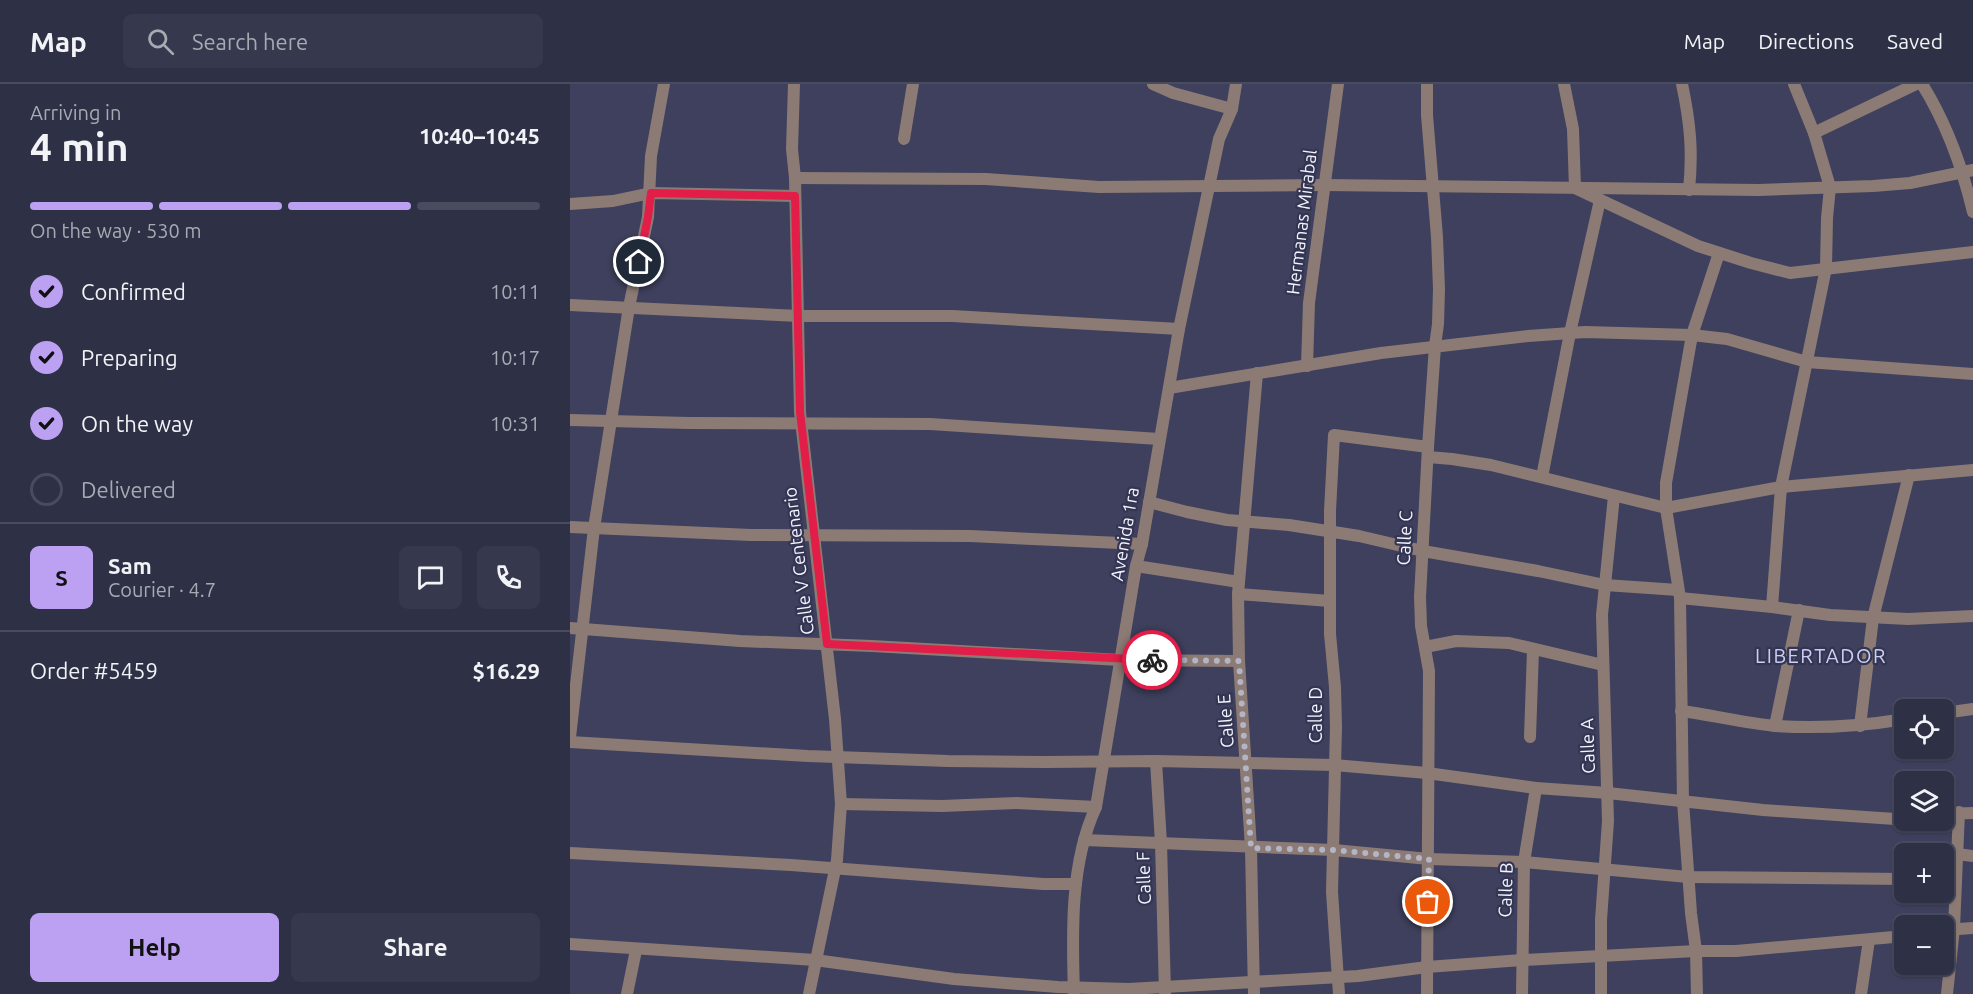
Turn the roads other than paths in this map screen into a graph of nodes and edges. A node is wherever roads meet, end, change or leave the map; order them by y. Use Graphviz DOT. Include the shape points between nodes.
graph roads {
  1 [pos="664,84"];
  2 [pos="794,84"];
  3 [pos="913,84"];
  4 [pos="1152,84"];
  5 [pos="1236,84"];
  6 [pos="1338,84"];
  7 [pos="1427,84"];
  8 [pos="1562,84"];
  9 [pos="1682,84"];
  10 [pos="1794,84"];
  11 [pos="1916,84"];
  12 [pos="1922,84"];
  13 [pos="1232,109"];
  14 [pos="1814,133"];
  15 [pos="904,139"];
  16 [pos="1968,171"];
  17 [pos="795,178"];
  18 [pos="1324,185"];
  19 [pos="1208,187"];
  20 [pos="1432,187"];
  21 [pos="1830,187"];
  22 [pos="1575,188"];
  23 [pos="1689,190"];
  24 [pos="651,193"];
  25 [pos="795,196"];
  26 [pos="1600,200"];
  27 [pos="570,204"];
  28 [pos="1973,212"];
  29 [pos="1973,252"];
  30 [pos="1719,254"];
  31 [pos="1826,268"];
  32 [pos="570,305"];
  33 [pos="629,307"];
  34 [pos="799,316"];
  35 [pos="1179,329"];
  36 [pos="1570,333"];
  37 [pos="1692,335"];
  38 [pos="1435,346"];
  39 [pos="1807,362"];
  40 [pos="1307,366"];
  41 [pos="1257,373"];
  42 [pos="1973,374"];
  43 [pos="1169,388"];
  44 [pos="570,420"];
  45 [pos="612,423"];
  46 [pos="802,423"];
  47 [pos="1159,439"];
  48 [pos="1428,452"];
  49 [pos="1973,470"];
  50 [pos="1909,476"];
  51 [pos="1542,477"];
  52 [pos="1781,487"];
  53 [pos="1614,496"];
  54 [pos="1149,502"];
  55 [pos="1666,508"];
  56 [pos="1244,520"];
  57 [pos="570,527"];
  58 [pos="594,528"];
  59 [pos="1330,532"];
  60 [pos="814,537"];
  61 [pos="1142,544"];
  62 [pos="1422,551"];
  63 [pos="1136,566"];
  64 [pos="1605,585"];
  65 [pos="1238,588"];
  66 [pos="1679,594"];
  67 [pos="1330,601"];
  68 [pos="1772,607"];
  69 [pos="1799,610"];
  70 [pos="1973,616"];
  71 [pos="1873,618"];
  72 [pos="576,629"];
  73 [pos="827,644"];
  74 [pos="1425,646"];
  75 [pos="1533,650"];
  76 [pos="1120,660"];
  77 [pos="1239,661"];
  78 [pos="1603,665"];
  79 [pos="1973,709"];
  80 [pos="1681,711"];
  81 [pos="1954,712"];
  82 [pos="1894,721"];
  83 [pos="1775,726"];
  84 [pos="1860,726"];
  85 [pos="570,737"];
  86 [pos="1530,737"];
  87 [pos="570,742"];
  88 [pos="838,756"];
  89 [pos="1103,761"];
  90 [pos="1156,761"];
  91 [pos="1247,764"];
  92 [pos="1334,765"];
  93 [pos="1427,773"];
  94 [pos="1536,788"];
  95 [pos="1608,793"];
  96 [pos="1683,801"];
  97 [pos="842,804"];
  98 [pos="1096,807"];
  99 [pos="1954,813"];
  100 [pos="1959,813"];
  101 [pos="1973,813"];
  102 [pos="1894,817"];
  103 [pos="1084,840"];
  104 [pos="1161,843"];
  105 [pos="1251,848"];
  106 [pos="1334,850"];
  107 [pos="570,853"];
  108 [pos="1957,854"];
  109 [pos="1973,856"];
  110 [pos="1429,859"];
  111 [pos="1524,862"];
  112 [pos="1954,865"];
  113 [pos="835,869"];
  114 [pos="1604,870"];
  115 [pos="1688,876"];
  116 [pos="1894,879"];
  117 [pos="1076,884"];
  118 [pos="1973,928"];
  119 [pos="1954,929"];
  120 [pos="1894,937"];
  121 [pos="1869,940"];
  122 [pos="570,944"];
  123 [pos="636,950"];
  124 [pos="1696,951"];
  125 [pos="1602,957"];
  126 [pos="815,960"];
  127 [pos="1522,960"];
  128 [pos="1427,967"];
  129 [pos="1948,975"];
  130 [pos="1338,976"];
  131 [pos="1254,988"];
  132 [pos="1058,990"];
  133 [pos="1074,991"];
  134 [pos="1165,991"];
  135 [pos="627,994"];
  136 [pos="809,994"];
  137 [pos="1339,994"];
  138 [pos="1427,994"];
  139 [pos="1522,994"];
  140 [pos="1601,994"];
  141 [pos="1697,994"];
  142 [pos="1861,994"];
  143 [pos="1947,994"];
  1 -- 24 [label="street" via="651,156"];
  2 -- 17 [label="street, Calle V Centenario"];
  3 -- 15 [label="street"];
  4 -- 13 [label="street"];
  5 -- 13 [label="street, Avenida 1ra"];
  6 -- 18 [label="street, Hermanas Mirabal"];
  7 -- 20 [label="street, Calle C"];
  8 -- 22 [label="street" via="1573,129"];
  9 -- 23 [label="street" via="1692,134"];
  10 -- 14 [label="street"];
  11 -- 14 [label="street"];
  12 -- 16 [label="street"];
  13 -- 19 [label="street, Avenida 1ra" via="1219,139"];
  14 -- 21 [label="street"];
  16 -- 21 [label="street" via="1910,183"];
  16 -- 28 [label="street"];
  17 -- 19 [label="street" via="986,178 1099,187"];
  17 -- 25 [label="street, Calle V Centenario"];
  18 -- 19 [label="street"];
  18 -- 20 [label="street"];
  18 -- 40 [label="street, Hermanas Mirabal" via="1309,303"];
  19 -- 35 [label="street, Avenida 1ra"];
  20 -- 22 [label="street"];
  20 -- 38 [label="street, Calle C" via="1439,289"];
  21 -- 23 [label="street"];
  21 -- 31 [label="street"];
  22 -- 23 [label="street"];
  22 -- 26 [label="street"];
  24 -- 25 [label="street"];
  24 -- 27 [label="street"];
  24 -- 33 [label="street"];
  25 -- 34 [label="street, Calle V Centenario"];
  26 -- 30 [label="street"];
  26 -- 36 [label="street"];
  29 -- 31 [label="street"];
  30 -- 31 [label="street" via="1790,273"];
  30 -- 37 [label="street"];
  31 -- 39 [label="street"];
  32 -- 33 [label="street"];
  33 -- 34 [label="street"];
  33 -- 45 [label="street"];
  34 -- 35 [label="street" via="952,316"];
  34 -- 46 [label="street, Calle V Centenario"];
  35 -- 43 [label="street, Avenida 1ra"];
  36 -- 37 [label="street"];
  36 -- 38 [label="street"];
  36 -- 51 [label="street"];
  37 -- 39 [label="street" via="1737,342"];
  37 -- 55 [label="street" via="1667,467"];
  38 -- 40 [label="street"];
  38 -- 48 [label="street, Calle C"];
  39 -- 42 [label="street"];
  39 -- 52 [label="street"];
  40 -- 41 [label="street"];
  41 -- 43 [label="street"];
  41 -- 56 [label="street, Calle E"];
  43 -- 47 [label="street, Avenida 1ra"];
  44 -- 45 [label="street"];
  45 -- 46 [label="street"];
  45 -- 58 [label="street"];
  46 -- 47 [label="street" via="930,424"];
  46 -- 60 [label="street, Calle V Centenario"];
  47 -- 54 [label="street, Avenida 1ra"];
  48 -- 51 [label="street"];
  48 -- 59 [label="street, Calle D" via="1334,435"];
  48 -- 62 [label="street, Calle C"];
  49 -- 50 [label="street"];
  50 -- 52 [label="street"];
  50 -- 71 [label="street"];
  51 -- 53 [label="street"];
  52 -- 55 [label="street"];
  52 -- 68 [label="street"];
  53 -- 55 [label="street"];
  53 -- 64 [label="street, Calle A"];
  54 -- 56 [label="street" via="1187,513"];
  54 -- 61 [label="street, Avenida 1ra"];
  55 -- 66 [label="street"];
  56 -- 59 [label="street"];
  56 -- 65 [label="street, Calle E"];
  57 -- 58 [label="street"];
  58 -- 60 [label="street"];
  58 -- 72 [label="street"];
  59 -- 62 [label="street"];
  59 -- 67 [label="street, Calle D"];
  60 -- 61 [label="street" via="970,536"];
  60 -- 73 [label="street, Calle V Centenario"];
  61 -- 63 [label="street, Avenida 1ra"];
  62 -- 64 [label="street"];
  62 -- 74 [label="street, Calle C" via="1420,616"];
  63 -- 65 [label="street"];
  63 -- 76 [label="street, Avenida 1ra"];
  64 -- 66 [label="street"];
  64 -- 78 [label="street, Calle A"];
  65 -- 67 [label="street"];
  65 -- 77 [label="street, Calle E"];
  66 -- 68 [label="street"];
  66 -- 80 [label="street"];
  67 -- 92 [label="street, Calle D"];
  68 -- 69 [label="street"];
  69 -- 71 [label="street"];
  69 -- 83 [label="street"];
  70 -- 71 [label="street"];
  71 -- 84 [label="street"];
  72 -- 73 [label="street"];
  72 -- 85 [label="street"];
  73 -- 76 [label="street"];
  73 -- 88 [label="street, Calle V Centenario"];
  74 -- 75 [label="street" via="1480,641"];
  74 -- 93 [label="street, Calle C" via="1430,702"];
  75 -- 78 [label="street"];
  75 -- 86 [label="street"];
  76 -- 77 [label="street"];
  76 -- 89 [label="street, Avenida 1ra"];
  77 -- 91 [label="street, Calle E"];
  78 -- 95 [label="street, Calle A"];
  79 -- 81 [label="street"];
  80 -- 83 [label="street"];
  80 -- 96 [label="street"];
  82 -- 84 [label="street"];
  83 -- 84 [label="street"];
  87 -- 88 [label="street"];
  88 -- 89 [label="street"];
  88 -- 97 [label="street, Calle V Centenario"];
  89 -- 90 [label="street"];
  89 -- 98 [label="street, Avenida 1ra"];
  90 -- 91 [label="street"];
  90 -- 104 [label="street, Calle F"];
  91 -- 92 [label="street"];
  91 -- 105 [label="street, Calle E"];
  92 -- 93 [label="street"];
  92 -- 106 [label="street, Calle D"];
  93 -- 94 [label="street"];
  93 -- 110 [label="street, Calle C"];
  94 -- 95 [label="street"];
  94 -- 111 [label="street, Calle B"];
  95 -- 96 [label="street"];
  95 -- 114 [label="street, Calle A"];
  96 -- 102 [label="street"];
  96 -- 115 [label="street"];
  97 -- 98 [label="street" via="1016,803"];
  97 -- 113 [label="street, Calle V Centenario"];
  98 -- 103 [label="street, Avenida 1ra"];
  99 -- 100 [label="street"];
  100 -- 101 [label="street"];
  100 -- 108 [label="street"];
  103 -- 104 [label="street"];
  103 -- 117 [label="street, Avenida 1ra"];
  104 -- 105 [label="street"];
  104 -- 134 [label="street, Calle F"];
  105 -- 106 [label="street"];
  105 -- 131 [label="street, Calle E"];
  106 -- 110 [label="street"];
  106 -- 130 [label="street, Calle D" via="1332,892"];
  107 -- 113 [label="street"];
  108 -- 109 [label="street"];
  108 -- 112 [label="street"];
  110 -- 111 [label="street"];
  110 -- 128 [label="street, Calle C"];
  111 -- 114 [label="street"];
  111 -- 127 [label="street, Calle B"];
  113 -- 117 [label="street"];
  113 -- 126 [label="street, Calle V Centenario"];
  114 -- 115 [label="street"];
  114 -- 125 [label="street, Calle A"];
  115 -- 116 [label="street"];
  115 -- 124 [label="street"];
  117 -- 133 [label="street, Avenida 1ra"];
  118 -- 119 [label="street"];
  120 -- 121 [label="street"];
  121 -- 124 [label="street"];
  121 -- 142 [label="street"];
  122 -- 123 [label="street"];
  123 -- 126 [label="street"];
  123 -- 135 [label="street"];
  124 -- 125 [label="street"];
  124 -- 141 [label="street"];
  125 -- 127 [label="street"];
  125 -- 140 [label="street, Calle A"];
  126 -- 132 [label="street"];
  126 -- 136 [label="street, Calle V Centenario"];
  127 -- 128 [label="street"];
  127 -- 139 [label="street, Calle B"];
  128 -- 130 [label="street"];
  128 -- 138 [label="street, Calle C"];
  129 -- 143 [label="street"];
  130 -- 131 [label="street"];
  130 -- 137 [label="street, Calle D"];
  131 -- 134 [label="street"];
  132 -- 133 [label="street"];
  133 -- 134 [label="street"];
}
